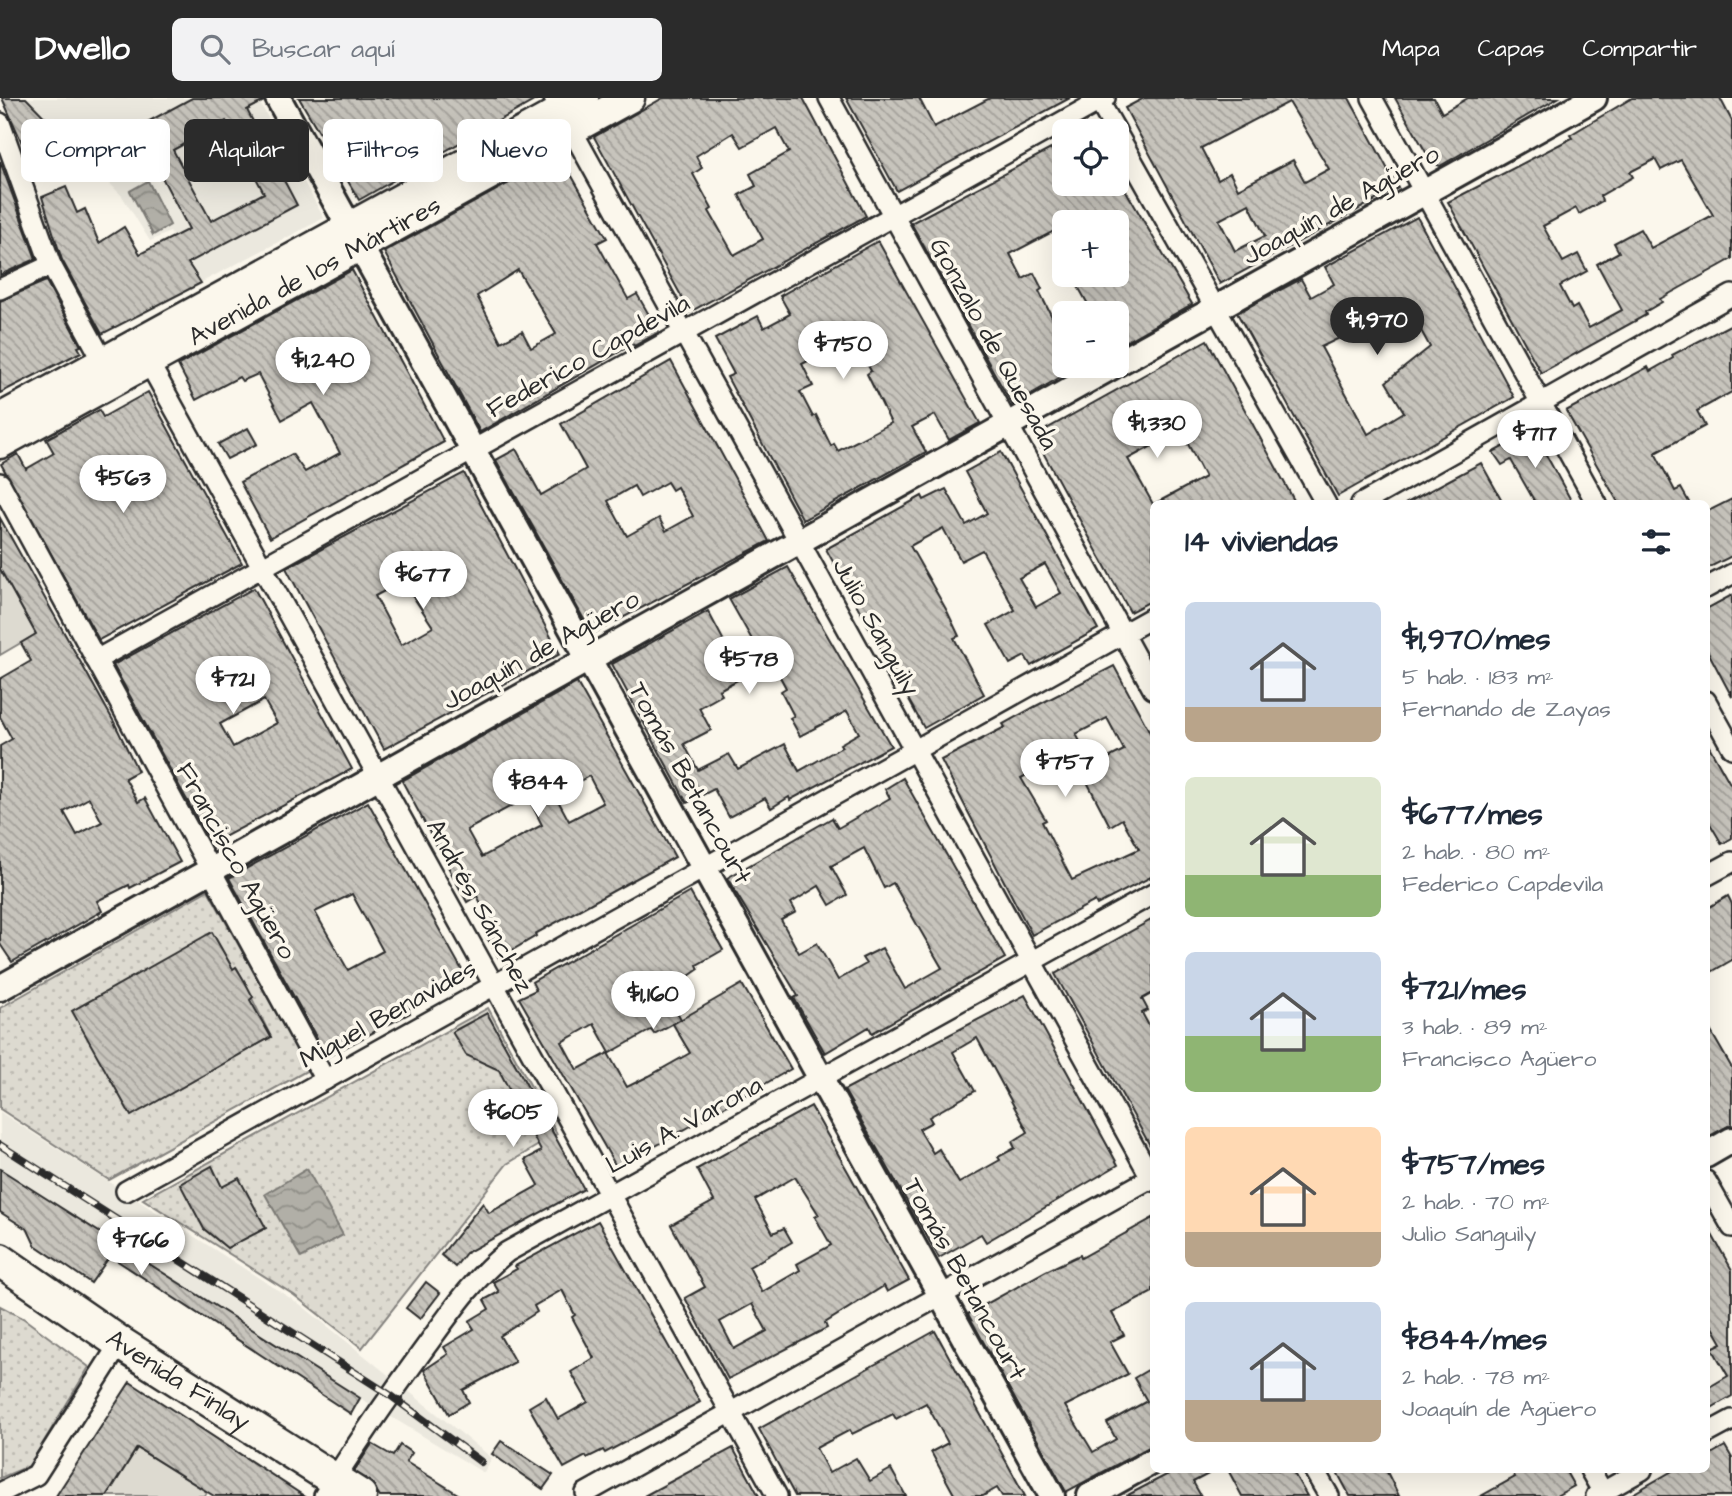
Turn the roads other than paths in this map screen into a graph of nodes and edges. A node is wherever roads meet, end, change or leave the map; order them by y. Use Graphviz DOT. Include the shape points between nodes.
graph roads {
  1 [pos="278,98"];
  2 [pos="630,98"];
  3 [pos="829,98"];
  4 [pos="1372,98"];
  5 [pos="1594,98"];
  6 [pos="1100,99"];
  7 [pos="568,109"];
  8 [pos="1110,119"];
  9 [pos="0,123"];
  10 [pos="1129,155"];
  11 [pos="1424,192"];
  12 [pos="893,215"];
  13 [pos="355,236"];
  14 [pos="51,265"];
  15 [pos="0,289"];
  16 [pos="1732,295"];
  17 [pos="1216,309"];
  18 [pos="684,332"];
  19 [pos="143,352"];
  20 [pos="1129,357"];
  21 [pos="103,361"];
  22 [pos="1091,378"];
  23 [pos="1542,403"];
  24 [pos="0,418"];
  25 [pos="1008,424"];
  26 [pos="0,444"];
  27 [pos="474,450"];
  28 [pos="0,483"];
  29 [pos="1324,500"];
  30 [pos="1368,500"];
  31 [pos="1595,500"];
  32 [pos="797,541"];
  33 [pos="263,569"];
  34 [pos="1732,574"];
  35 [pos="1710,586"];
  36 [pos="1150,619"];
  37 [pos="1123,634"];
  38 [pos="588,658"];
  39 [pos="96,660"];
  40 [pos="1150,684"];
  41 [pos="1710,708"];
  42 [pos="1732,748"];
  43 [pos="914,751"];
  44 [pos="377,775"];
  45 [pos="1732,862"];
  46 [pos="210,868"];
  47 [pos="703,868"];
  48 [pos="1710,874"];
  49 [pos="1150,896"];
  50 [pos="1031,962"];
  51 [pos="494,985"];
  52 [pos="0,988"];
  53 [pos="821,1079"];
  54 [pos="325,1080"];
  55 [pos="1732,1140"];
  56 [pos="1710,1153"];
  57 [pos="1150,1174"];
  58 [pos="1150,1181"];
  59 [pos="1710,1188"];
  60 [pos="126,1191"];
  61 [pos="610,1195"];
  62 [pos="1732,1227"];
  63 [pos="0,1260"];
  64 [pos="0,1282"];
  65 [pos="942,1297"];
  66 [pos="105,1344"];
  67 [pos="732,1415"];
  68 [pos="1732,1420"];
  69 [pos="1710,1432"];
  70 [pos="1150,1463"];
  71 [pos="1316,1473"];
  72 [pos="1591,1473"];
  73 [pos="1637,1473"];
  74 [pos="330,1489"];
  75 [pos="0,1493"];
  76 [pos="586,1493"];
  77 [pos="1601,1495"];
  78 [pos="777,1496"];
  79 [pos="1052,1496"];
  80 [pos="1090,1496"];
  81 [pos="1329,1496"];
  1 -- 13 [label="street, Tomás Betancourt"];
  2 -- 7 [label="main road, Avenida de los Mártires"];
  3 -- 12 [label="street, Gonzalo de Quesada"];
  4 -- 11 [label="street"];
  5 -- 11 [label="street, Joaquín de Agüero"];
  6 -- 8 [label="street"];
  6 -- 12 [label="street, Federico Capdevila"];
  7 -- 13 [label="main road, Avenida de los Mártires"];
  7 -- 18 [label="street, Julio Sanguily"];
  9 -- 14 [label="street"];
  10 -- 17 [label="street"];
  11 -- 17 [label="street, Joaquín de Agüero"];
  11 -- 23 [label="street"];
  12 -- 18 [label="street, Federico Capdevila"];
  12 -- 25 [label="street, Gonzalo de Quesada"];
  13 -- 19 [label="main road, Avenida de los Mártires"];
  13 -- 27 [label="street, Tomás Betancourt"];
  14 -- 15 [label="street"];
  14 -- 21 [label="street"];
  16 -- 23 [label="street"];
  17 -- 20 [label="street, Joaquín de Agüero"];
  17 -- 29 [label="street"];
  18 -- 27 [label="street, Federico Capdevila"];
  18 -- 32 [label="street, Julio Sanguily"];
  19 -- 21 [label="main road, Avenida de los Mártires"];
  19 -- 26 [label="main road, Avenida de los Mártires"];
  19 -- 33 [label="street, Andrés Sánchez"];
  21 -- 24 [label="main road, Avenida de los Mártires"];
  22 -- 25 [label="street, Joaquín de Agüero"];
  23 -- 30 [label="street"];
  23 -- 31 [label="street"];
  25 -- 32 [label="street, Joaquín de Agüero"];
  25 -- 37 [label="street, Gonzalo de Quesada"];
  27 -- 33 [label="street, Federico Capdevila"];
  27 -- 38 [label="street, Tomás Betancourt"];
  28 -- 39 [label="street, Francisco Agüero"];
  32 -- 38 [label="street, Joaquín de Agüero"];
  32 -- 43 [label="street, Julio Sanguily"];
  33 -- 39 [label="street, Federico Capdevila"];
  33 -- 44 [label="street, Andrés Sánchez"];
  34 -- 35 [label="street"];
  36 -- 37 [label="street, Miguel Benavides"];
  37 -- 40 [label="street, Gonzalo de Quesada"];
  37 -- 43 [label="street, Miguel Benavides"];
  38 -- 44 [label="street, Joaquín de Agüero"];
  38 -- 47 [label="street, Tomás Betancourt"];
  39 -- 46 [label="street, Francisco Agüero"];
  41 -- 42 [label="street"];
  43 -- 47 [label="street, Miguel Benavides"];
  43 -- 50 [label="street, Julio Sanguily"];
  44 -- 46 [label="street, Joaquín de Agüero"];
  44 -- 51 [label="street, Andrés Sánchez"];
  45 -- 48 [label="street"];
  46 -- 52 [label="street, Joaquín de Agüero"];
  46 -- 54 [label="street, Francisco Agüero"];
  47 -- 51 [label="street, Miguel Benavides"];
  47 -- 53 [label="street, Tomás Betancourt"];
  49 -- 50 [label="street, Luis A. Varona"];
  50 -- 53 [label="street, Luis A. Varona"];
  50 -- 57 [label="street, Julio Sanguily"];
  51 -- 54 [label="street, Miguel Benavides"];
  51 -- 61 [label="street, Andrés Sánchez"];
  53 -- 61 [label="street, Luis A. Varona"];
  53 -- 65 [label="street, Tomás Betancourt"];
  54 -- 60 [label="street, Miguel Benavides"];
  55 -- 56 [label="street"];
  58 -- 65 [label="street"];
  59 -- 62 [label="street"];
  61 -- 67 [label="street, Andrés Sánchez"];
  61 -- 74 [label="street, Luis A. Varona" via="486,1268 390,1395"];
  63 -- 66 [label="main road, Avenida Finlay"];
  64 -- 66 [label="main road, Avenida Finlay"];
  65 -- 67 [label="street"];
  65 -- 79 [label="street, Tomás Betancourt"];
  66 -- 74 [label="main road, Avenida Finlay"];
  66 -- 75 [label="street" via="36,1475"];
  67 -- 76 [label="street"];
  67 -- 78 [label="street, Andrés Sánchez"];
  68 -- 69 [label="street"];
  70 -- 80 [label="street"];
  71 -- 81 [label="street"];
  72 -- 77 [label="street"];
  73 -- 77 [label="street"];
}
